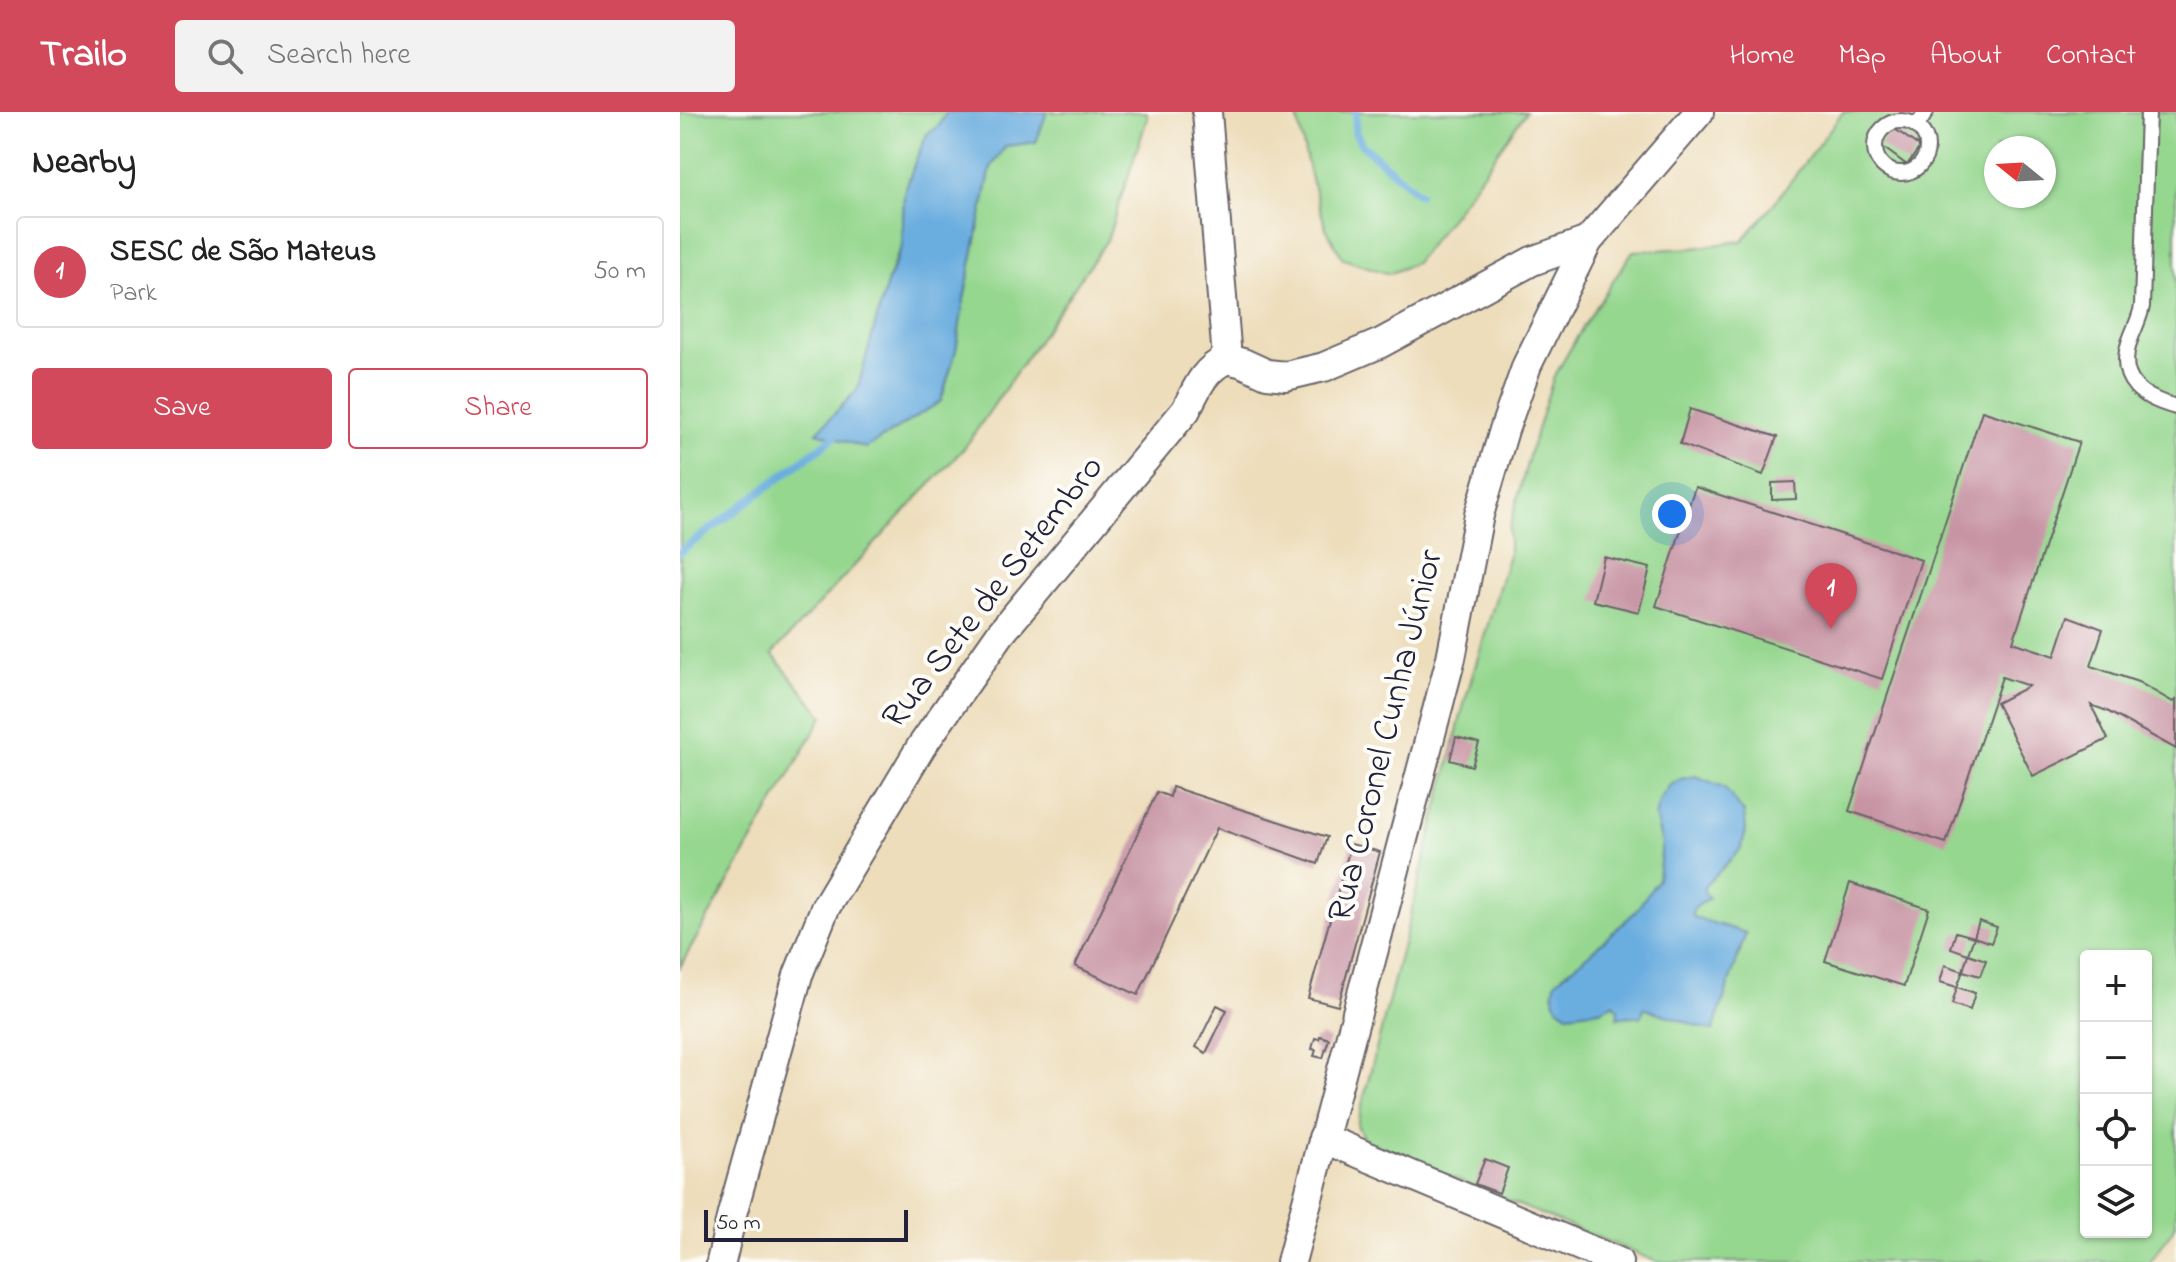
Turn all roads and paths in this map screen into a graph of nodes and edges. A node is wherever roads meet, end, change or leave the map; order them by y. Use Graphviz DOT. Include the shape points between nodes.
graph roads {
  1 [pos="1207,112"];
  2 [pos="1699,112"];
  3 [pos="1926,112"];
  4 [pos="2148,112"];
  5 [pos="1917,126"];
  6 [pos="1588,241"];
  7 [pos="1227,359"];
  8 [pos="2176,407"];
  9 [pos="1323,1138"];
  10 [pos="721,1262"];
  11 [pos="1291,1262"];
  12 [pos="1618,1262"];
  1 -- 7 [label="street"];
  2 -- 6 [label="street, Rua Coronel Cunha Júnior"];
  3 -- 5 [label="lane"];
  4 -- 8 [label="lane" via="2142,306 2126,364 2135,387"];
  6 -- 7 [label="street" via="1532,261 1381,343 1324,367 1286,376"];
  6 -- 9 [label="street, Rua Coronel Cunha Júnior" via="1527,365 1504,430 1479,515 1451,658"];
  7 -- 10 [label="street, Rua Sete de Setembro" via="1200,381 1186,410 1001,633 921,747 825,908 798,975"];
  9 -- 11 [label="street, Rua Coronel Cunha Júnior"];
  9 -- 12 [label="street"];
}
